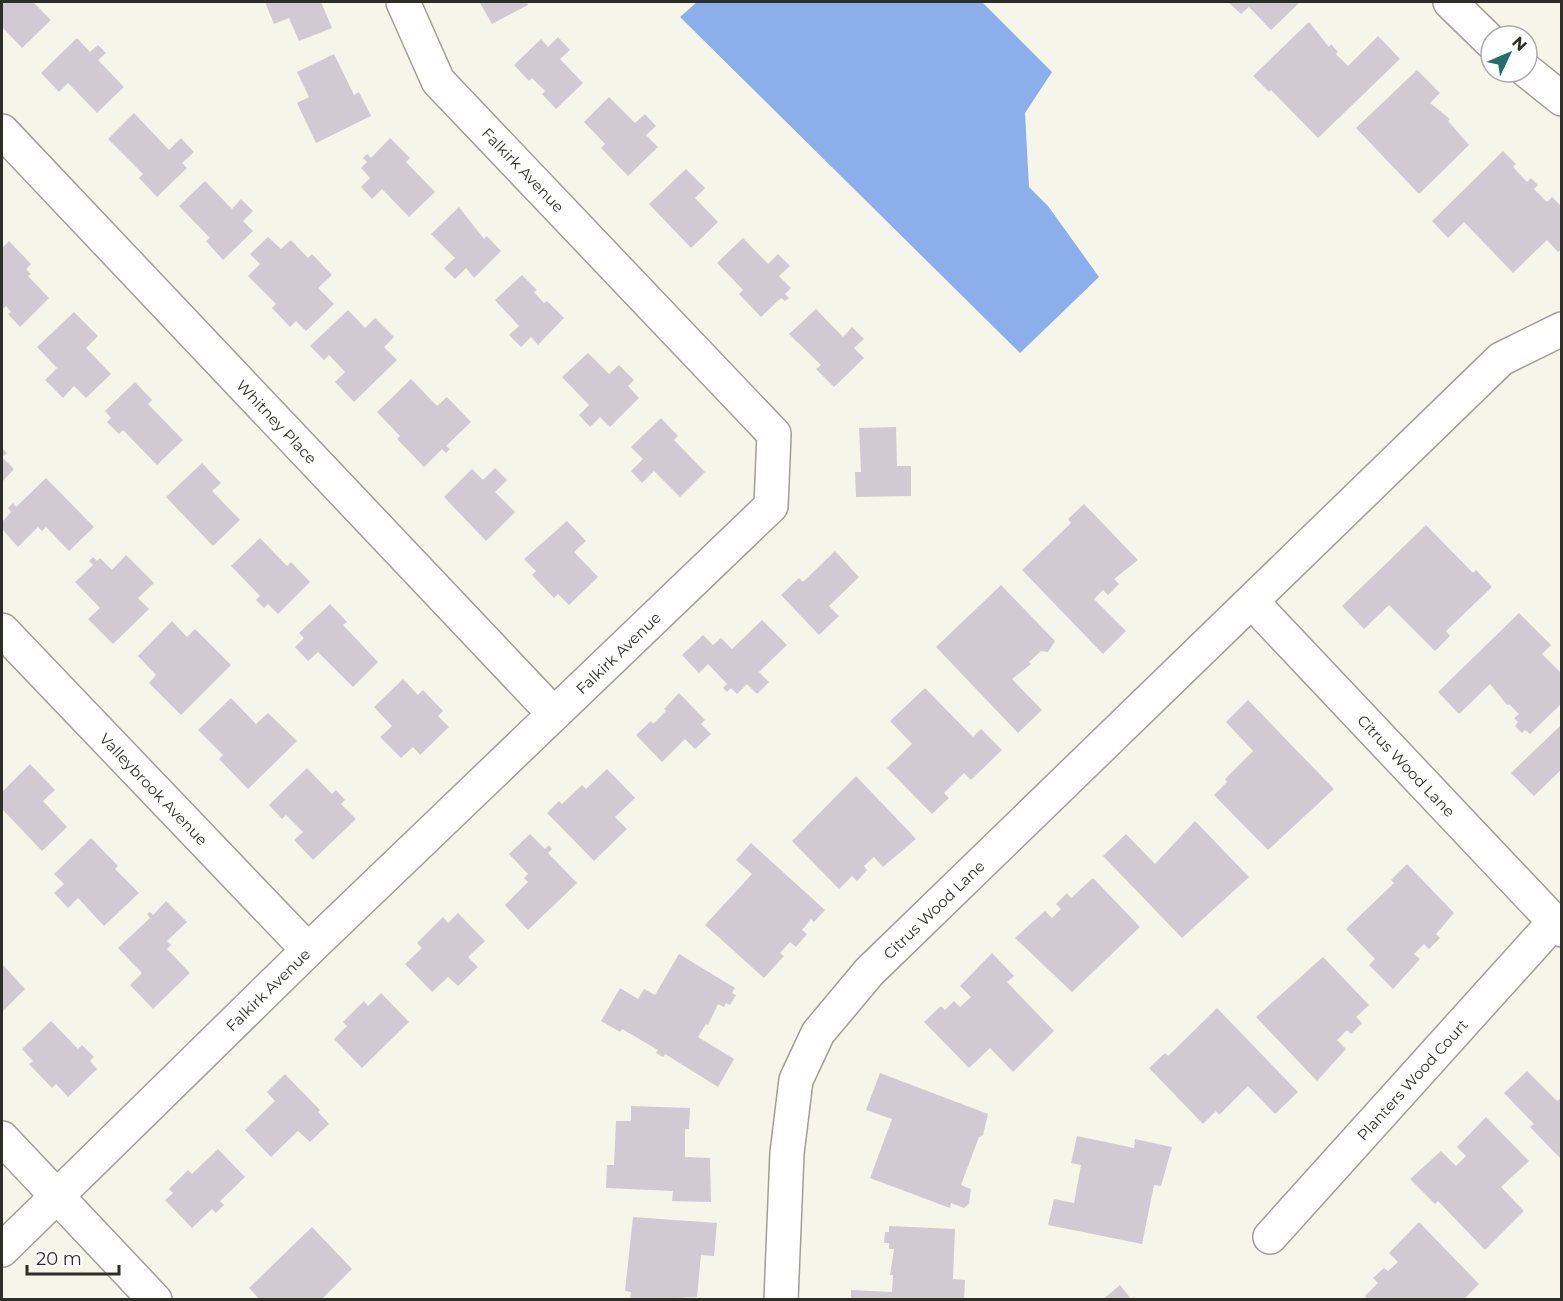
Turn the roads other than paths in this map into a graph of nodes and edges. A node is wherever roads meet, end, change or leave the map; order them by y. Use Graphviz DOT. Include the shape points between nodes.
graph roads {
  1 [pos="403,2"];
  2 [pos="1450,2"];
  3 [pos="1479,30"];
  4 [pos="1539,81"];
  5 [pos="1562,99"];
  6 [pos="2,131"];
  7 [pos="1562,329"];
  8 [pos="1252,602"];
  9 [pos="2,630"];
  10 [pos="554,714"];
  11 [pos="1558,926"];
  12 [pos="308,950"];
  13 [pos="2,1138"];
  14 [pos="57,1196"];
  15 [pos="1270,1237"];
  16 [pos="2,1250"];
  17 [pos="155,1299"];
  18 [pos="781,1299"];
  1 -- 10 [label="street, Falkirk Avenue" via="438,81 774,434 771,506"];
  2 -- 3 [label="street"];
  4 -- 5 [label="street"];
  6 -- 10 [label="street, Whitney Place"];
  7 -- 8 [label="street, Citrus Wood Lane" via="1501,359"];
  8 -- 11 [label="street, Citrus Wood Lane"];
  8 -- 18 [label="street, Citrus Wood Lane" via="869,972 818,1034 796,1080 787,1153"];
  9 -- 12 [label="street, Valleybrook Avenue"];
  10 -- 12 [label="street, Falkirk Avenue"];
  11 -- 15 [label="street, Planters Wood Court"];
  12 -- 14 [label="street, Falkirk Avenue"];
  13 -- 14 [label="street"];
  14 -- 16 [label="street, Falkirk Avenue"];
  14 -- 17 [label="street"];
}
